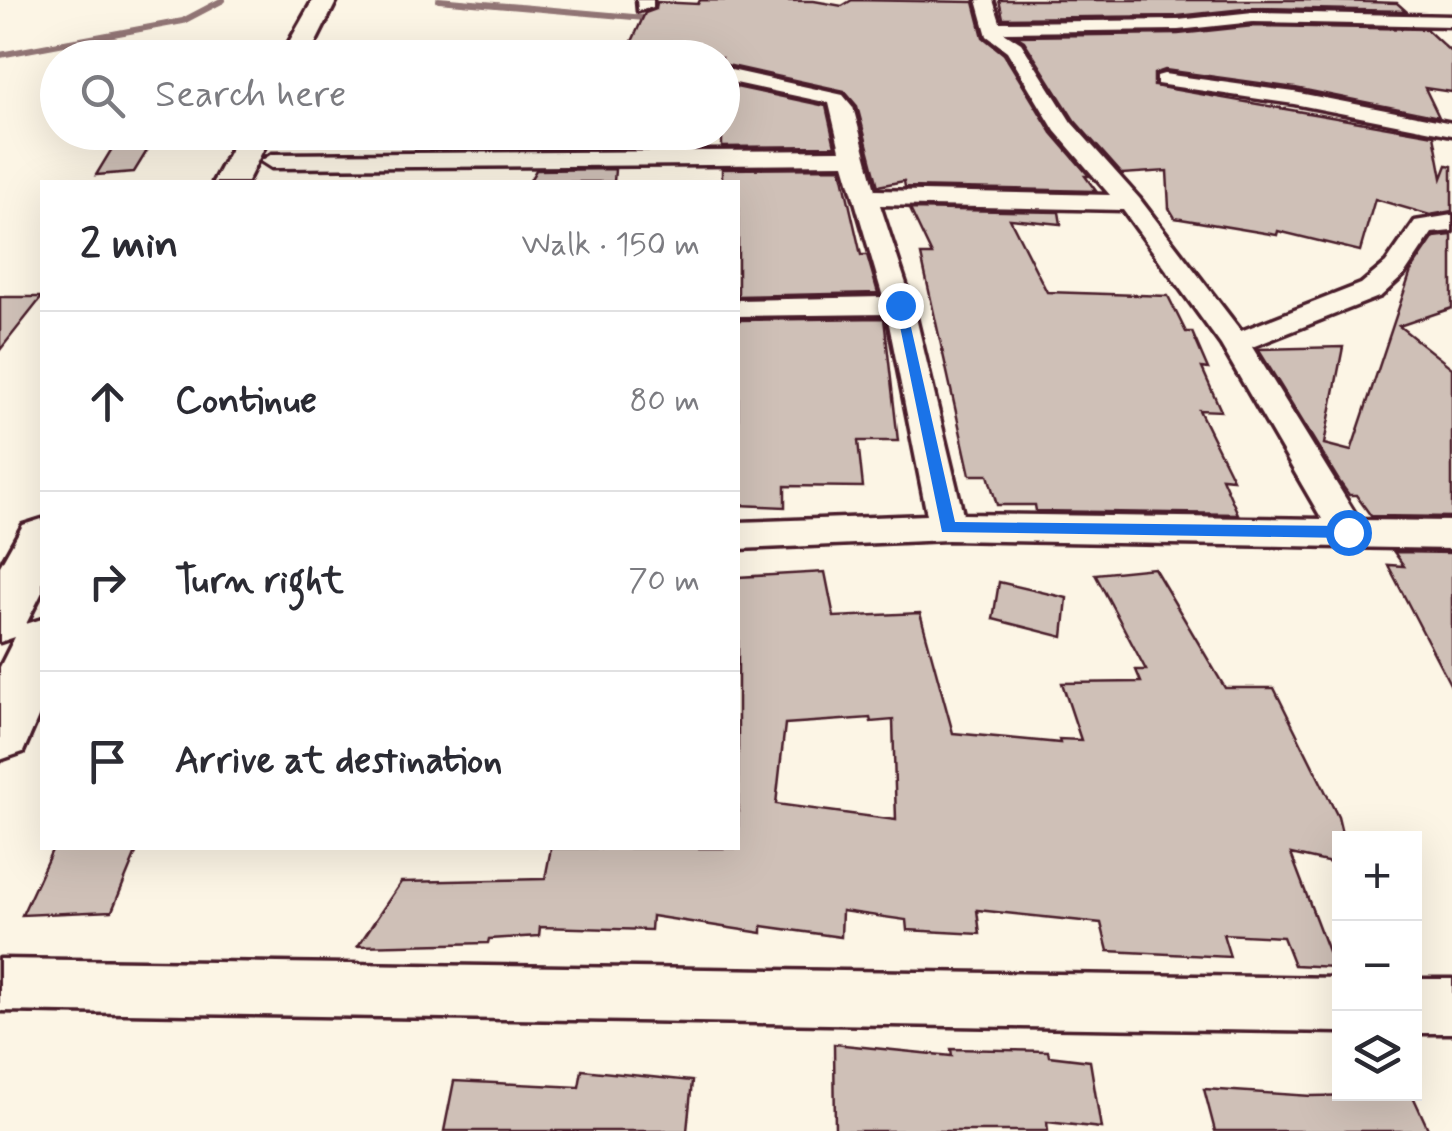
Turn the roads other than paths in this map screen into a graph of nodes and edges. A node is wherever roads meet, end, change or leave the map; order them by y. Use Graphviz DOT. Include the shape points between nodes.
graph roads {
  1 [pos="325,0"];
  2 [pos="349,0"];
  3 [pos="985,0"];
  4 [pos="1452,21"];
  5 [pos="995,27"];
  6 [pos="304,40"];
  7 [pos="329,40"];
  8 [pos="740,78"];
  9 [pos="1164,80"];
  10 [pos="1452,129"];
  11 [pos="667,150"];
  12 [pos="269,152"];
  13 [pos="854,157"];
  14 [pos="665,159"];
  15 [pos="233,180"];
  16 [pos="866,197"];
  17 [pos="1130,203"];
  18 [pos="1452,223"];
  19 [pos="900,305"];
  20 [pos="740,308"];
  21 [pos="1234,343"];
  22 [pos="948,528"];
  23 [pos="1348,532"];
  24 [pos="1452,535"];
  25 [pos="740,536"];
  26 [pos="40,543"];
  27 [pos="0,618"];
  28 [pos="40,647"];
  29 [pos="0,732"];
  30 [pos="0,985"];
  31 [pos="1332,1005"];
  32 [pos="1422,1006"];
  33 [pos="1452,1006"];
  1 -- 6 [label="highway"];
  2 -- 7 [label="highway"];
  3 -- 5 [label="street"];
  4 -- 5 [label="street" via="1254,17 1178,25"];
  5 -- 17 [label="street" via="1064,126"];
  8 -- 13 [label="street" via="836,98"];
  9 -- 10 [label="street"];
  11 -- 14 [label="street"];
  12 -- 14 [label="street"];
  12 -- 15 [label="highway"];
  13 -- 14 [label="street"];
  13 -- 16 [label="street"];
  16 -- 17 [label="street"];
  16 -- 19 [label="street"];
  17 -- 21 [label="street"];
  18 -- 21 [label="street" via="1424,226 1395,270 1371,290"];
  19 -- 20 [label="street"];
  19 -- 22 [label="street"];
  21 -- 23 [label="street"];
  22 -- 23 [label="street"];
  22 -- 25 [label="street"];
  23 -- 24 [label="street"];
  26 -- 27 [label="highway"];
  28 -- 29 [label="highway"];
  30 -- 31 [label="street"];
  32 -- 33 [label="street"];
}
